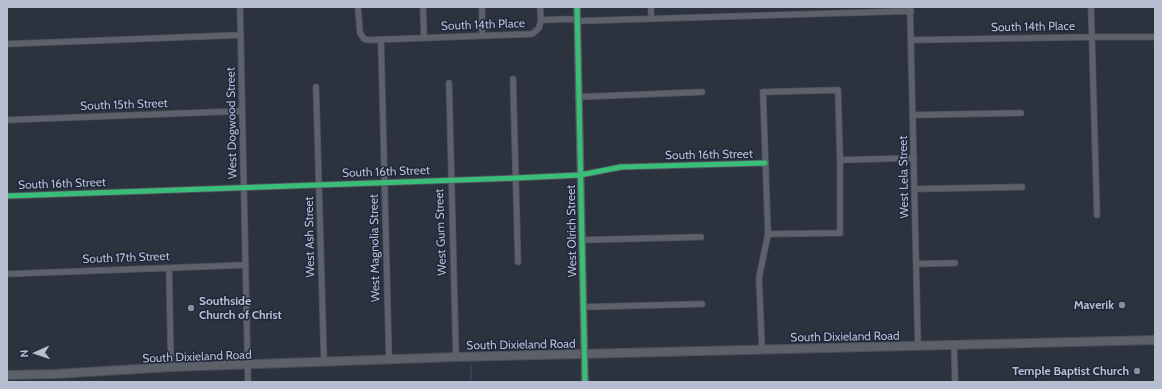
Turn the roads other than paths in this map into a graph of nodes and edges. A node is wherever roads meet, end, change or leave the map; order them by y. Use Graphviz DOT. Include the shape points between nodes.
graph roads {
  1 [pos="240,7"];
  2 [pos="358,7"];
  3 [pos="423,7"];
  4 [pos="482,7"];
  5 [pos="540,7"];
  6 [pos="577,7"];
  7 [pos="651,7"];
  8 [pos="1091,7"];
  9 [pos="911,9"];
  10 [pos="836,10"];
  11 [pos="651,18"];
  12 [pos="541,20"];
  13 [pos="578,21"];
  14 [pos="241,35"];
  15 [pos="482,36"];
  16 [pos="1092,37"];
  17 [pos="1155,37"];
  18 [pos="424,38"];
  19 [pos="381,40"];
  20 [pos="912,40"];
  21 [pos="7,44"];
  22 [pos="513,79"];
  23 [pos="449,83"];
  24 [pos="316,87"];
  25 [pos="702,92"];
  26 [pos="578,97"];
  27 [pos="242,111"];
  28 [pos="1021,113"];
  29 [pos="913,116"];
  30 [pos="7,120"];
  31 [pos="914,158"];
  32 [pos="840,160"];
  33 [pos="765,163"];
  34 [pos="580,175"];
  35 [pos="516,178"];
  36 [pos="450,180"];
  37 [pos="384,182"];
  38 [pos="320,184"];
  39 [pos="244,187"];
  40 [pos="1022,187"];
  41 [pos="915,189"];
  42 [pos="7,196"];
  43 [pos="1097,215"];
  44 [pos="768,234"];
  45 [pos="701,236"];
  46 [pos="582,240"];
  47 [pos="518,262"];
  48 [pos="955,263"];
  49 [pos="246,264"];
  50 [pos="916,264"];
  51 [pos="169,268"];
  52 [pos="7,274"];
  53 [pos="702,304"];
  54 [pos="583,307"];
  55 [pos="1155,340"];
  56 [pos="954,345"];
  57 [pos="918,346"];
  58 [pos="762,349"];
  59 [pos="584,354"];
  60 [pos="456,357"];
  61 [pos="389,360"];
  62 [pos="324,361"];
  63 [pos="248,365"];
  64 [pos="171,367"];
  65 [pos="7,375"];
  66 [pos="248,382"];
  67 [pos="585,382"];
  68 [pos="955,382"];
  1 -- 14 [label="street, West Dogwood Street"];
  2 -- 19 [label="street, South 14th Place" via="361,35 366,40"];
  3 -- 18 [label="street"];
  4 -- 15 [label="street"];
  5 -- 12 [label="street"];
  6 -- 13 [label="street, West Olrich Street"];
  7 -- 11 [label="street"];
  8 -- 16 [label="street"];
  9 -- 10 [label="street, South 14th Place"];
  9 -- 20 [label="street, West Lela Street"];
  10 -- 11 [label="street, South 14th Place"];
  11 -- 13 [label="street, South 14th Place"];
  12 -- 13 [label="street, South 14th Place"];
  12 -- 15 [label="street, South 14th Place" via="540,28 532,34"];
  13 -- 26 [label="street, West Olrich Street"];
  14 -- 21 [label="street"];
  14 -- 27 [label="street, West Dogwood Street"];
  15 -- 18 [label="street, South 14th Place"];
  16 -- 17 [label="street, South 14th Place"];
  16 -- 20 [label="street, South 14th Place"];
  16 -- 43 [label="street"];
  18 -- 19 [label="street, South 14th Place"];
  19 -- 37 [label="street, West Magnolia Street"];
  20 -- 29 [label="street, West Lela Street"];
  22 -- 35 [label="street"];
  23 -- 36 [label="street, West Gum Street"];
  24 -- 38 [label="street, West Ash Street"];
  25 -- 26 [label="street"];
  26 -- 34 [label="street, West Olrich Street"];
  27 -- 30 [label="street, South 15th Street"];
  27 -- 39 [label="street, West Dogwood Street"];
  28 -- 29 [label="street"];
  29 -- 31 [label="street, West Lela Street"];
  31 -- 32 [label="street"];
  31 -- 41 [label="street, West Lela Street"];
  32 -- 33 [label="street" via="838,90 763,92"];
  32 -- 44 [label="street" via="840,233"];
  33 -- 34 [label="street, South 16th Street" via="621,167"];
  33 -- 44 [label="street"];
  34 -- 35 [label="street, South 16th Street"];
  34 -- 46 [label="street, West Olrich Street"];
  35 -- 36 [label="street, South 16th Street"];
  35 -- 47 [label="street"];
  36 -- 37 [label="street, South 16th Street"];
  36 -- 60 [label="street, West Gum Street"];
  37 -- 38 [label="street, South 16th Street"];
  37 -- 61 [label="street, West Magnolia Street"];
  38 -- 39 [label="street, South 16th Street"];
  38 -- 62 [label="street, West Ash Street"];
  39 -- 42 [label="street, South 16th Street"];
  39 -- 49 [label="street, West Dogwood Street"];
  40 -- 41 [label="street"];
  41 -- 50 [label="street, West Lela Street"];
  44 -- 58 [label="street" via="759,278"];
  45 -- 46 [label="street"];
  46 -- 54 [label="street, West Olrich Street"];
  48 -- 50 [label="street"];
  49 -- 51 [label="street, South 17th Street"];
  49 -- 63 [label="street, West Dogwood Street"];
  50 -- 57 [label="street, West Lela Street"];
  51 -- 52 [label="street, South 17th Street"];
  51 -- 64 [label="street"];
  53 -- 54 [label="street"];
  54 -- 59 [label="street, West Olrich Street"];
  55 -- 56 [label="main road, South Dixieland Road"];
  56 -- 57 [label="main road, South Dixieland Road"];
  56 -- 68 [label="street"];
  57 -- 58 [label="main road, South Dixieland Road"];
  58 -- 59 [label="main road, South Dixieland Road"];
  59 -- 60 [label="main road, South Dixieland Road"];
  59 -- 67 [label="street, West Olrich Street"];
  60 -- 61 [label="main road, South Dixieland Road"];
  61 -- 62 [label="main road, South Dixieland Road"];
  62 -- 63 [label="main road, South Dixieland Road"];
  63 -- 64 [label="main road, South Dixieland Road"];
  63 -- 66 [label="street, West Dogwood Street"];
  64 -- 65 [label="main road, South Dixieland Road"];
}
